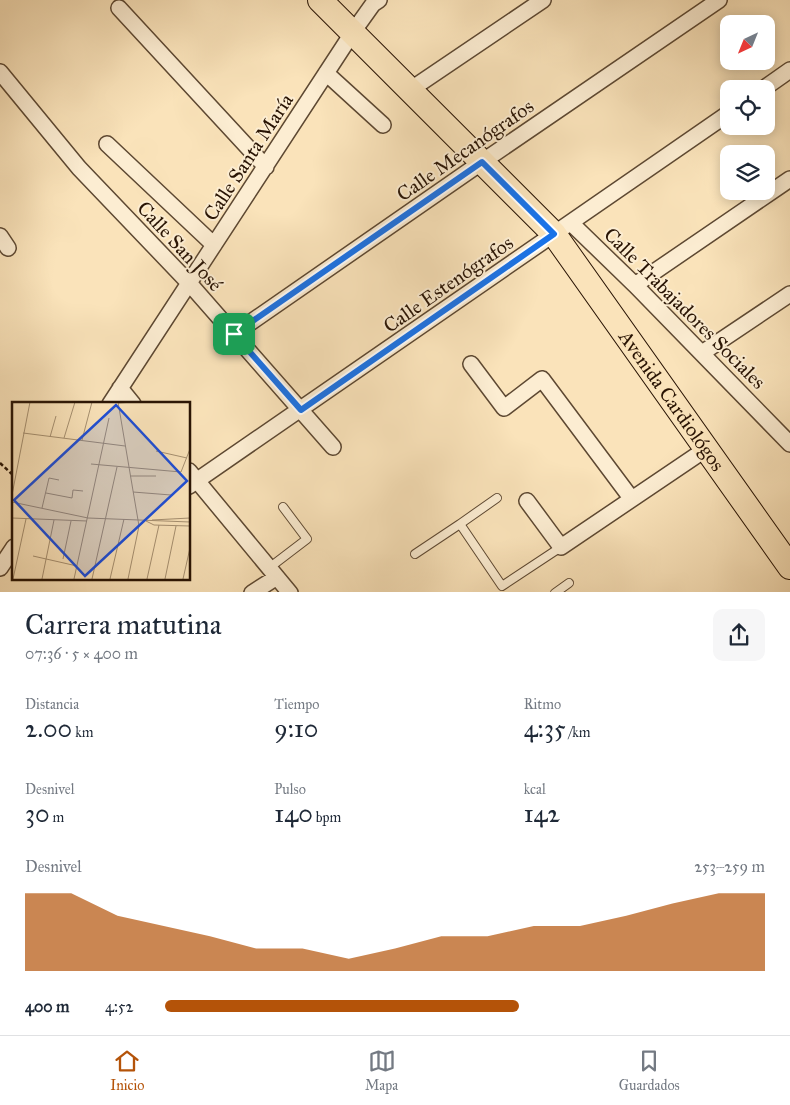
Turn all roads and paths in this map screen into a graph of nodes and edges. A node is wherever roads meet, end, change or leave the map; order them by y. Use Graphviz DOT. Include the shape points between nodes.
graph roads {
  1 [pos="320,0"];
  2 [pos="379,0"];
  3 [pos="543,0"];
  4 [pos="719,0"];
  5 [pos="119,8"];
  6 [pos="353,32"];
  7 [pos="0,72"];
  8 [pos="326,73"];
  9 [pos="789,74"];
  10 [pos="775,82"];
  11 [pos="410,90"];
  12 [pos="720,119"];
  13 [pos="383,125"];
  14 [pos="106,144"];
  15 [pos="482,162"];
  16 [pos="266,167"];
  17 [pos="790,179"];
  18 [pos="563,229"];
  19 [pos="214,246"];
  20 [pos="189,283"];
  21 [pos="635,285"];
  22 [pos="790,294"];
  23 [pos="234,334"];
  24 [pos="702,353"];
  25 [pos="471,364"];
  26 [pos="120,388"];
  27 [pos="111,402"];
  28 [pos="131,402"];
  29 [pos="301,410"];
  30 [pos="790,444"];
  31 [pos="332,448"];
  32 [pos="706,449"];
  33 [pos="0,463"];
  34 [pos="12,474"];
  35 [pos="191,479"];
  36 [pos="497,498"];
  37 [pos="631,498"];
  38 [pos="527,501"];
  39 [pos="283,507"];
  40 [pos="460,524"];
  41 [pos="561,547"];
  42 [pos="12,550"];
  43 [pos="415,554"];
  44 [pos="790,567"];
  45 [pos="0,568"];
  46 [pos="273,572"];
  47 [pos="569,583"];
  48 [pos="504,590"];
  49 [pos="252,592"];
  50 [pos="290,592"];
  51 [pos="555,592"];
  1 -- 6 [label="main road, Avenida Cardiológos"];
  2 -- 6 [label="street, Calle Santa María"];
  3 -- 11 [label="street"];
  4 -- 15 [label="street, Calle Mecanógrafos"];
  5 -- 16 [label="street"];
  6 -- 8 [label="street, Calle Santa María"];
  6 -- 11 [label="main road, Avenida Cardiológos"];
  7 -- 20 [label="street, Calle San José" via="79,168"];
  8 -- 13 [label="street"];
  8 -- 16 [label="street, Calle Santa María"];
  9 -- 10 [label="street"];
  11 -- 15 [label="main road, Avenida Cardiológos"];
  12 -- 18 [label="street, Calle Estenógrafos"];
  14 -- 19 [label="street"];
  15 -- 18 [label="main road, Avenida Cardiológos"];
  15 -- 23 [label="street, Calle Mecanógrafos"];
  16 -- 19 [label="street, Calle Santa María"];
  17 -- 21 [label="street"];
  18 -- 21 [label="street, Calle Trabajadores Sociales"];
  18 -- 29 [label="street, Calle Estenógrafos"];
  18 -- 32 [label="main road, Avenida Cardiológos"];
  19 -- 20 [label="street, Calle Santa María"];
  20 -- 23 [label="street, Calle San José"];
  20 -- 26 [label="street, Calle Santa María"];
  21 -- 24 [label="street, Calle Trabajadores Sociales"];
  22 -- 24 [label="street"];
  23 -- 29 [label="street, Calle San José"];
  24 -- 30 [label="street, Calle Trabajadores Sociales"];
  25 -- 37 [label="street" via="504,408 542,379"];
  26 -- 27 [label="street, Calle Santa María"];
  26 -- 28 [label="street"];
  29 -- 31 [label="street, Calle San José"];
  29 -- 35 [label="street, Calle Estenógrafos"];
  32 -- 37 [label="street"];
  32 -- 44 [label="main road, Avenida Cardiológos"];
  33 -- 34 [label="path"];
  35 -- 46 [label="street"];
  36 -- 40 [label="lane"];
  37 -- 41 [label="street"];
  38 -- 41 [label="street"];
  39 -- 46 [label="lane" via="307,539"];
  40 -- 43 [label="lane"];
  40 -- 48 [label="lane"];
  41 -- 48 [label="lane"];
  42 -- 45 [label="street"];
  46 -- 49 [label="street"];
  46 -- 50 [label="street"];
  47 -- 51 [label="lane"];
}
